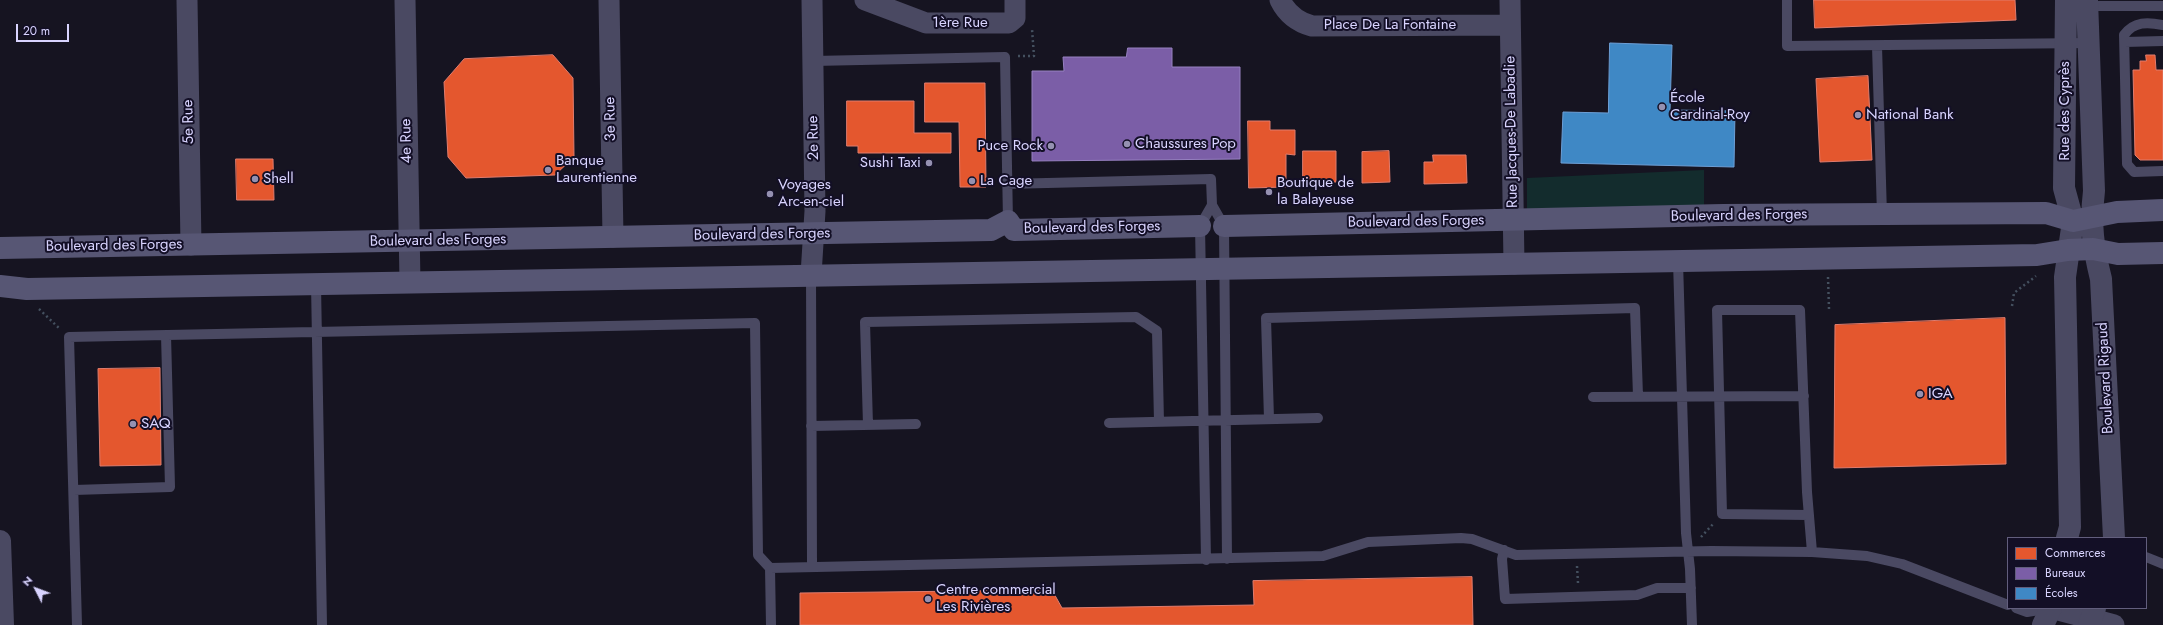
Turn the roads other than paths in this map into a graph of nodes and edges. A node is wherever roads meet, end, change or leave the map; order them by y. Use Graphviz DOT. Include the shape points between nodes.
graph roads {
  1 [pos="187,0"];
  2 [pos="404,0"];
  3 [pos="609,0"];
  4 [pos="812,0"];
  5 [pos="865,0"];
  6 [pos="1015,0"];
  7 [pos="1280,0"];
  8 [pos="1510,0"];
  9 [pos="1787,0"];
  10 [pos="2066,3"];
  11 [pos="2087,3"];
  12 [pos="2163,6"];
  13 [pos="1510,24"];
  14 [pos="2163,25"];
  15 [pos="2163,41"];
  16 [pos="2125,42"];
  17 [pos="2066,43"];
  18 [pos="2089,43"];
  19 [pos="1877,46"];
  20 [pos="813,61"];
  21 [pos="2163,171"];
  22 [pos="1006,184"];
  23 [pos="1212,205"];
  24 [pos="2163,210"];
  25 [pos="1882,215"];
  26 [pos="2082,220"];
  27 [pos="1008,221"];
  28 [pos="1513,221"];
  29 [pos="1200,226"];
  30 [pos="1224,226"];
  31 [pos="814,234"];
  32 [pos="613,238"];
  33 [pos="409,241"];
  34 [pos="191,245"];
  35 [pos="0,248"];
  36 [pos="2093,249"];
  37 [pos="2068,250"];
  38 [pos="2163,253"];
  39 [pos="1678,260"];
  40 [pos="1514,264"];
  41 [pos="1202,269"];
  42 [pos="1224,269"];
  43 [pos="811,275"];
  44 [pos="410,282"];
  45 [pos="316,284"];
  46 [pos="0,286"];
  47 [pos="317,332"];
  48 [pos="166,335"];
  49 [pos="1638,396"];
  50 [pos="1804,396"];
  51 [pos="1593,397"];
  52 [pos="1682,397"];
  53 [pos="1719,397"];
  54 [pos="1318,418"];
  55 [pos="1226,420"];
  56 [pos="1269,420"];
  57 [pos="1204,421"];
  58 [pos="1159,422"];
  59 [pos="1110,423"];
  60 [pos="916,424"];
  61 [pos="868,425"];
  62 [pos="811,426"];
  63 [pos="74,490"];
  64 [pos="1809,515"];
  65 [pos="2067,537"];
  66 [pos="2114,537"];
  67 [pos="0,541"];
  68 [pos="1504,550"];
  69 [pos="1688,552"];
  70 [pos="1812,552"];
  71 [pos="2147,557"];
  72 [pos="1227,559"];
  73 [pos="1206,560"];
  74 [pos="2163,564"];
  75 [pos="812,566"];
  76 [pos="770,568"];
  77 [pos="1691,588"];
  78 [pos="2007,605"];
  79 [pos="2019,609"];
  80 [pos="2045,609"];
  81 [pos="2051,609"];
  82 [pos="2056,609"];
  83 [pos="2092,617"];
  84 [pos="3,625"];
  85 [pos="77,625"];
  86 [pos="322,625"];
  87 [pos="771,625"];
  88 [pos="1692,625"];
  89 [pos="2043,625"];
  90 [pos="2114,625"];
  1 -- 34 [label="street, 5e Rue"];
  2 -- 33 [label="street, 4e Rue"];
  3 -- 32 [label="street, 3e Rue"];
  4 -- 20 [label="street, 2e Rue"];
  5 -- 6 [label="street, 1ère Rue" via="926,23 1006,23 1013,20 1015,15"];
  7 -- 13 [label="street, Place De La Fontaine" via="1288,14 1312,26"];
  8 -- 13 [label="street, Rue Jacques-De Labadie"];
  9 -- 19 [label="lane" via="1787,46"];
  10 -- 11 [label="lane"];
  10 -- 17 [label="street, Rue des Cyprès"];
  11 -- 12 [label="lane"];
  11 -- 18 [label="street, Rue des Cyprès"];
  13 -- 28 [label="street, Rue Jacques-De Labadie"];
  14 -- 16 [label="lane" via="2141,23 2128,29 2124,35"];
  15 -- 16 [label="lane"];
  16 -- 21 [label="lane" via="2127,164 2134,172"];
  17 -- 18 [label="lane"];
  17 -- 19 [label="lane"];
  17 -- 26 [label="street, Rue des Cyprès" via="2064,188"];
  18 -- 26 [label="street, Rue des Cyprès" via="2094,191"];
  19 -- 25 [label="lane"];
  20 -- 22 [label="lane" via="1005,57"];
  20 -- 31 [label="street, 2e Rue"];
  22 -- 23 [label="lane" via="1211,179"];
  22 -- 27 [label="lane"];
  23 -- 29 [label="lane"];
  23 -- 30 [label="lane"];
  24 -- 26 [label="main road, Boulevard des Forges" via="2117,212"];
  25 -- 26 [label="main road, Boulevard des Forges" via="2046,213"];
  25 -- 28 [label="main road, Boulevard des Forges" via="1723,215"];
  26 -- 36 [label="street, Boulevard Rigaud"];
  26 -- 37 [label="street"];
  27 -- 29 [label="main road, Boulevard des Forges" via="1014,230"];
  27 -- 31 [label="main road, Boulevard des Forges" via="991,230"];
  28 -- 30 [label="main road, Boulevard des Forges"];
  28 -- 40 [label="street, Rue Jacques-De Labadie"];
  29 -- 30 [label="street, Boulevard des Forges"];
  29 -- 41 [label="lane"];
  30 -- 42 [label="lane"];
  31 -- 32 [label="main road, Boulevard des Forges"];
  31 -- 43 [label="street, 2e Rue"];
  32 -- 33 [label="main road, Boulevard des Forges"];
  33 -- 34 [label="main road, Boulevard des Forges"];
  33 -- 44 [label="street, 4e Rue"];
  34 -- 35 [label="main road, Boulevard des Forges"];
  36 -- 37 [label="main road"];
  36 -- 38 [label="main road" via="2118,254"];
  36 -- 66 [label="street, Boulevard Rigaud" via="2101,279"];
  37 -- 39 [label="main road" via="2037,256"];
  37 -- 65 [label="street" via="2065,277 2070,527"];
  39 -- 40 [label="main road"];
  39 -- 52 [label="lane"];
  40 -- 42 [label="main road"];
  41 -- 42 [label="main road"];
  41 -- 43 [label="main road"];
  41 -- 57 [label="lane"];
  42 -- 55 [label="lane"];
  43 -- 44 [label="main road"];
  43 -- 62 [label="lane"];
  44 -- 45 [label="main road"];
  45 -- 46 [label="main road" via="27,289"];
  45 -- 47 [label="lane"];
  47 -- 48 [label="lane"];
  47 -- 76 [label="lane" via="755,323 758,555"];
  47 -- 86 [label="lane"];
  48 -- 63 [label="lane" via="170,487"];
  48 -- 63 [label="lane" via="69,337"];
  49 -- 51 [label="lane"];
  49 -- 52 [label="lane"];
  49 -- 56 [label="lane" via="1635,308 1266,318"];
  50 -- 53 [label="lane"];
  50 -- 53 [label="lane" via="1800,310 1717,310"];
  50 -- 64 [label="lane"];
  52 -- 53 [label="lane"];
  52 -- 69 [label="lane"];
  53 -- 64 [label="lane" via="1722,514"];
  54 -- 56 [label="lane"];
  55 -- 56 [label="lane"];
  55 -- 57 [label="lane"];
  55 -- 72 [label="lane"];
  57 -- 58 [label="lane"];
  57 -- 73 [label="lane"];
  58 -- 59 [label="lane"];
  58 -- 61 [label="lane" via="1157,331 1136,317 865,322"];
  60 -- 61 [label="lane"];
  61 -- 62 [label="lane"];
  62 -- 75 [label="lane"];
  63 -- 85 [label="lane"];
  64 -- 70 [label="lane"];
  67 -- 84 [label="street"];
  68 -- 69 [label="lane" via="1516,555"];
  68 -- 72 [label="lane" via="1461,538 1368,542 1323,556"];
  68 -- 77 [label="lane" via="1502,559 1505,599 1637,595 1658,588"];
  69 -- 70 [label="lane"];
  69 -- 77 [label="lane"];
  70 -- 78 [label="lane" via="1884,559"];
  71 -- 74 [label="lane"];
  72 -- 73 [label="lane"];
  73 -- 75 [label="lane"];
  75 -- 76 [label="lane"];
  76 -- 87 [label="lane"];
  77 -- 88 [label="lane"];
  79 -- 80 [label="lane" via="2027,612"];
  81 -- 89 [label="street"];
  82 -- 83 [label="street"];
  83 -- 90 [label="street"];
}
